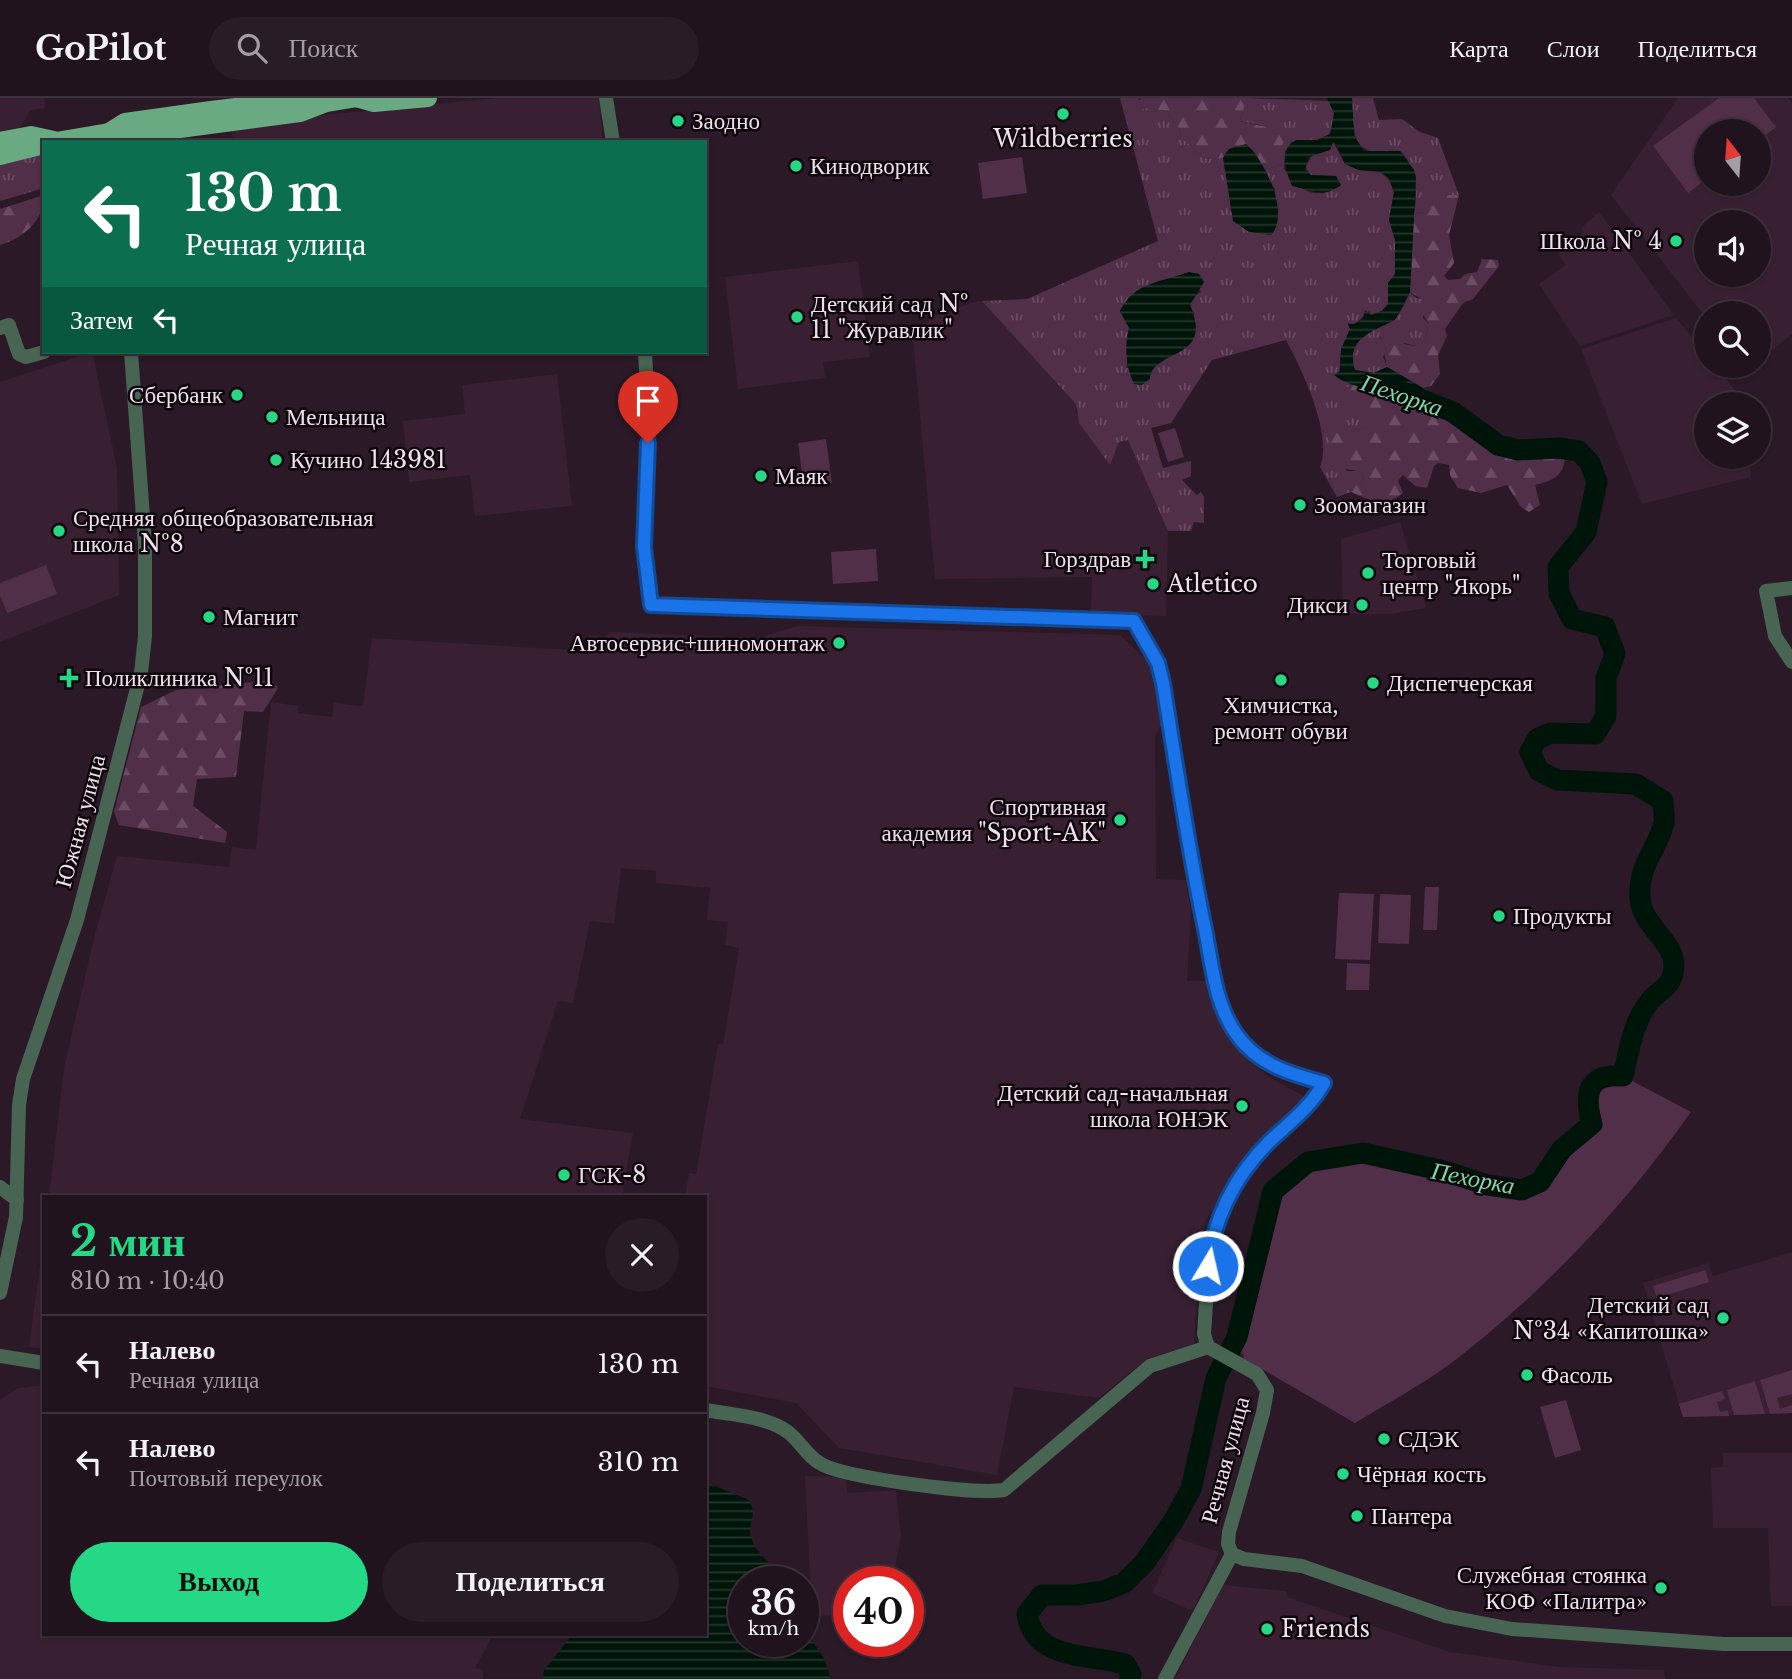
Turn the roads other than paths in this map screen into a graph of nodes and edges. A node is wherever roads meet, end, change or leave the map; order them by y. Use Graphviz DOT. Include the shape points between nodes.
graph roads {
  1 [pos="356,98"];
  2 [pos="428,98"];
  3 [pos="606,98"];
  4 [pos="110,137"];
  5 [pos="44,140"];
  6 [pos="73,140"];
  7 [pos="613,140"];
  8 [pos="0,141"];
  9 [pos="42,144"];
  10 [pos="0,156"];
  11 [pos="0,328"];
  12 [pos="42,353"];
  13 [pos="131,354"];
  14 [pos="645,354"];
  15 [pos="1792,588"];
  16 [pos="1792,662"];
  17 [pos="0,1187"];
  18 [pos="17,1200"];
  19 [pos="0,1293"];
  20 [pos="1213,1349"];
  21 [pos="0,1356"];
  22 [pos="42,1363"];
  23 [pos="707,1410"];
  24 [pos="1232,1554"];
  25 [pos="1792,1644"];
  26 [pos="1165,1679"];
  1 -- 2 [label="main road" via="374,103"];
  1 -- 4 [label="main road" via="326,103 292,100 125,122"];
  3 -- 7 [label="street"];
  4 -- 6 [label="main road"];
  5 -- 8 [label="main road" via="31,135"];
  9 -- 10 [label="main road"];
  11 -- 12 [label="street" via="9,325 19,354"];
  13 -- 18 [label="street, Южная улица" via="145,544 144,653 83,897 23,1079"];
  14 -- 20 [label="street" via="649,425 644,547 651,605 1134,621 1160,673 1190,855 1225,1014 1238,1037 1261,1059 1324,1083 1314,1100 1249,1166 1220,1210 1208,1266 1204,1334"];
  15 -- 16 [label="street" via="1766,591 1775,636"];
  17 -- 18 [label="street"];
  18 -- 19 [label="street, Южная улица"];
  20 -- 23 [label="street" via="1150,1366 1004,1490 989,1492 826,1467 813,1460 784,1429"];
  20 -- 24 [label="street, Речная улица" via="1257,1374 1267,1391 1229,1531"];
  21 -- 22 [label="street"];
  24 -- 25 [label="street" via="1302,1566 1445,1616 1512,1629 1724,1644"];
  24 -- 26 [label="street, Речная улица"];
}
